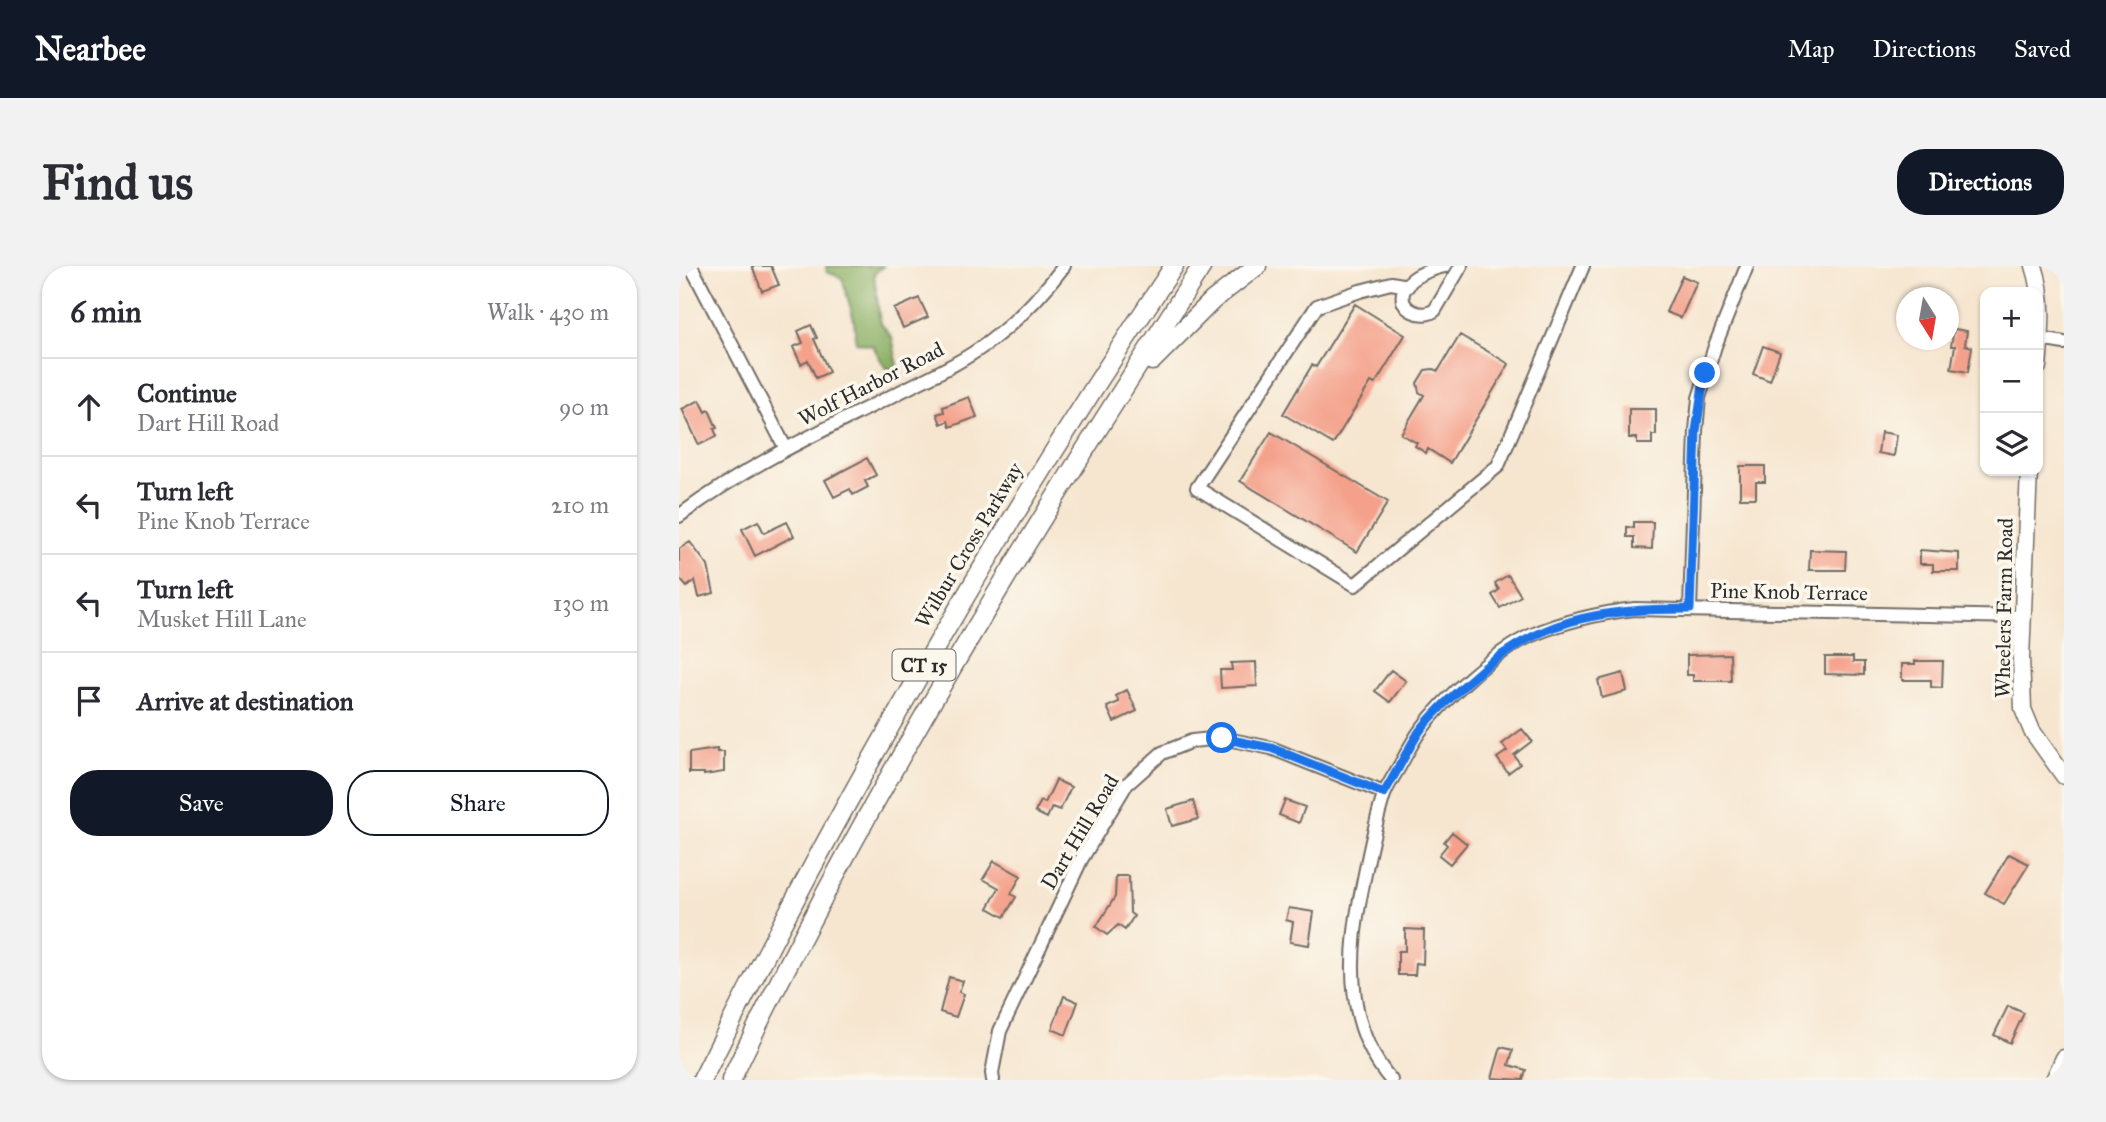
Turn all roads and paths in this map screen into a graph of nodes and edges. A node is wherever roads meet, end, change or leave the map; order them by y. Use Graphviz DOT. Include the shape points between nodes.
graph roads {
  1 [pos="691,266"];
  2 [pos="1064,266"];
  3 [pos="1174,266"];
  4 [pos="1202,266"];
  5 [pos="1257,266"];
  6 [pos="1445,266"];
  7 [pos="1461,266"];
  8 [pos="1583,266"];
  9 [pos="1747,266"];
  10 [pos="2034,266"];
  11 [pos="1408,286"];
  12 [pos="2039,287"];
  13 [pos="2043,340"];
  14 [pos="2064,343"];
  15 [pos="1108,411"];
  16 [pos="786,449"];
  17 [pos="2029,476"];
  18 [pos="679,516"];
  19 [pos="1690,609"];
  20 [pos="2022,617"];
  21 [pos="2064,776"];
  22 [pos="1384,793"];
  23 [pos="2064,1058"];
  24 [pos="702,1080"];
  25 [pos="731,1080"];
  26 [pos="993,1080"];
  27 [pos="1391,1080"];
  28 [pos="2054,1080"];
  1 -- 16 [label="street"];
  2 -- 16 [label="street, Wolf Harbor Road" via="988,343"];
  3 -- 24 [label="highway, Wilbur Cross Parkway / CT 15" via="934,647 824,843"];
  4 -- 15 [label="highway, CT 15"];
  5 -- 15 [label="highway" via="1167,343"];
  6 -- 11 [label="street" via="1420,275"];
  7 -- 11 [label="street" via="1430,314 1409,308 1403,294"];
  8 -- 11 [label="street" via="1498,466 1355,585 1197,488 1317,306 1391,283"];
  9 -- 19 [label="street" via="1699,398"];
  10 -- 12 [label="main road"];
  13 -- 14 [label="street"];
  15 -- 25 [label="highway, CT 15" via="946,676"];
  16 -- 18 [label="street, Wolf Harbor Road"];
  17 -- 20 [label="main road, Wheelers Farm Road"];
  19 -- 20 [label="street, Pine Knob Terrace"];
  19 -- 22 [label="street, Pine Knob Terrace" via="1599,613 1530,636 1493,658 1420,731"];
  20 -- 21 [label="main road, Wheelers Farm Road" via="2023,709 2032,731"];
  22 -- 26 [label="street, Dart Hill Road" via="1271,748 1222,738 1192,741 1162,753 1126,785 1081,860 1000,1031"];
  22 -- 27 [label="street, Pine Knob Terrace" via="1357,916 1352,981 1362,1032"];
  23 -- 28 [label="main road"];
}
